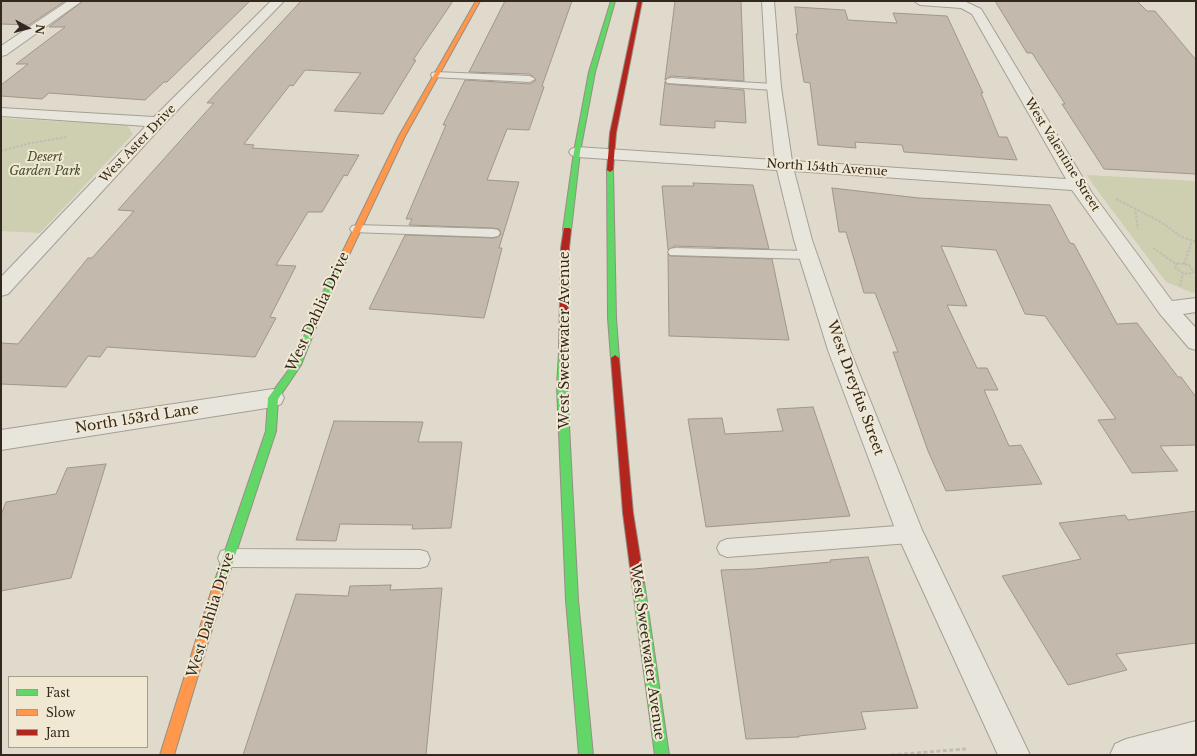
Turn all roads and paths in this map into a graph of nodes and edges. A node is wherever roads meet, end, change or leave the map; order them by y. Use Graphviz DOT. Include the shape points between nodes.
graph roads {
  1 [pos="76,1"];
  2 [pos="278,1"];
  3 [pos="478,1"];
  4 [pos="613,1"];
  5 [pos="640,1"];
  6 [pos="768,1"];
  7 [pos="920,1"];
  8 [pos="1,52"];
  9 [pos="436,75"];
  10 [pos="530,80"];
  11 [pos="670,81"];
  12 [pos="774,87"];
  13 [pos="1,112"];
  14 [pos="158,122"];
  15 [pos="72,136"];
  16 [pos="1,151"];
  17 [pos="577,152"];
  18 [pos="612,154"];
  19 [pos="784,166"];
  20 [pos="1078,185"];
  21 [pos="1110,197"];
  22 [pos="1135,208"];
  23 [pos="357,229"];
  24 [pos="493,234"];
  25 [pos="1141,234"];
  26 [pos="1192,241"];
  27 [pos="1196,242"];
  28 [pos="1151,247"];
  29 [pos="675,252"];
  30 [pos="808,255"];
  31 [pos="1176,264"];
  32 [pos="1184,264"];
  33 [pos="1195,271"];
  34 [pos="1183,273"];
  35 [pos="1,289"];
  36 [pos="1179,289"];
  37 [pos="1196,305"];
  38 [pos="1167,309"];
  39 [pos="1196,342"];
  40 [pos="273,398"];
  41 [pos="1,440"];
  42 [pos="910,534"];
  43 [pos="727,548"];
  44 [pos="228,558"];
  45 [pos="420,559"];
  46 [pos="1196,737"];
  47 [pos="966,749"];
  48 [pos="167,755"];
  49 [pos="586,755"];
  50 [pos="662,755"];
  51 [pos="891,755"];
  52 [pos="1014,755"];
  53 [pos="1126,755"];
  1 -- 8 [label="street"];
  2 -- 14 [label="street, West Aster Drive"];
  3 -- 9 [label="street, West Dahlia Drive"];
  4 -- 17 [label="street, West Sweetwater Avenue" via="592,72"];
  5 -- 18 [label="street, West Sweetwater Avenue" via="624,76"];
  6 -- 12 [label="street, West Dreyfus Street"];
  7 -- 20 [label="street, West Valentine Street" via="964,5 977,12"];
  9 -- 10 [label="lane"];
  9 -- 23 [label="street, West Dahlia Drive" via="402,136"];
  11 -- 12 [label="lane"];
  12 -- 19 [label="street, West Dreyfus Street"];
  13 -- 14 [label="street"];
  14 -- 35 [label="street, West Aster Drive"];
  15 -- 16 [label="path"];
  17 -- 18 [label="street, North 154th Avenue"];
  17 -- 49 [label="street, West Sweetwater Avenue" via="565,248 562,386 572,600"];
  18 -- 19 [label="street, North 154th Avenue"];
  18 -- 50 [label="street, West Sweetwater Avenue" via="612,318 618,408 628,512"];
  19 -- 20 [label="street, North 154th Avenue"];
  19 -- 30 [label="street, West Dreyfus Street"];
  20 -- 38 [label="street, West Valentine Street"];
  21 -- 22 [label="path"];
  22 -- 25 [label="path" via="1138,230"];
  22 -- 26 [label="path"];
  23 -- 24 [label="lane"];
  23 -- 40 [label="street, West Dahlia Drive" via="320,307 297,365"];
  26 -- 27 [label="path"];
  26 -- 32 [label="path"];
  28 -- 31 [label="path"];
  29 -- 30 [label="lane"];
  30 -- 42 [label="street, West Dreyfus Street" via="839,350"];
  31 -- 32 [label="path"];
  31 -- 34 [label="path" via="1176,269"];
  32 -- 33 [label="path"];
  33 -- 34 [label="path" via="1190,274"];
  34 -- 36 [label="path"];
  37 -- 38 [label="street"];
  38 -- 39 [label="street, West Valentine Street"];
  40 -- 41 [label="street, North 153rd Lane"];
  40 -- 44 [label="street, West Dahlia Drive" via="271,431"];
  42 -- 43 [label="lane"];
  42 -- 52 [label="street, West Dreyfus Street"];
  44 -- 45 [label="lane"];
  44 -- 48 [label="street, West Dahlia Drive"];
  46 -- 53 [label="street"];
  47 -- 51 [label="path"];
}
